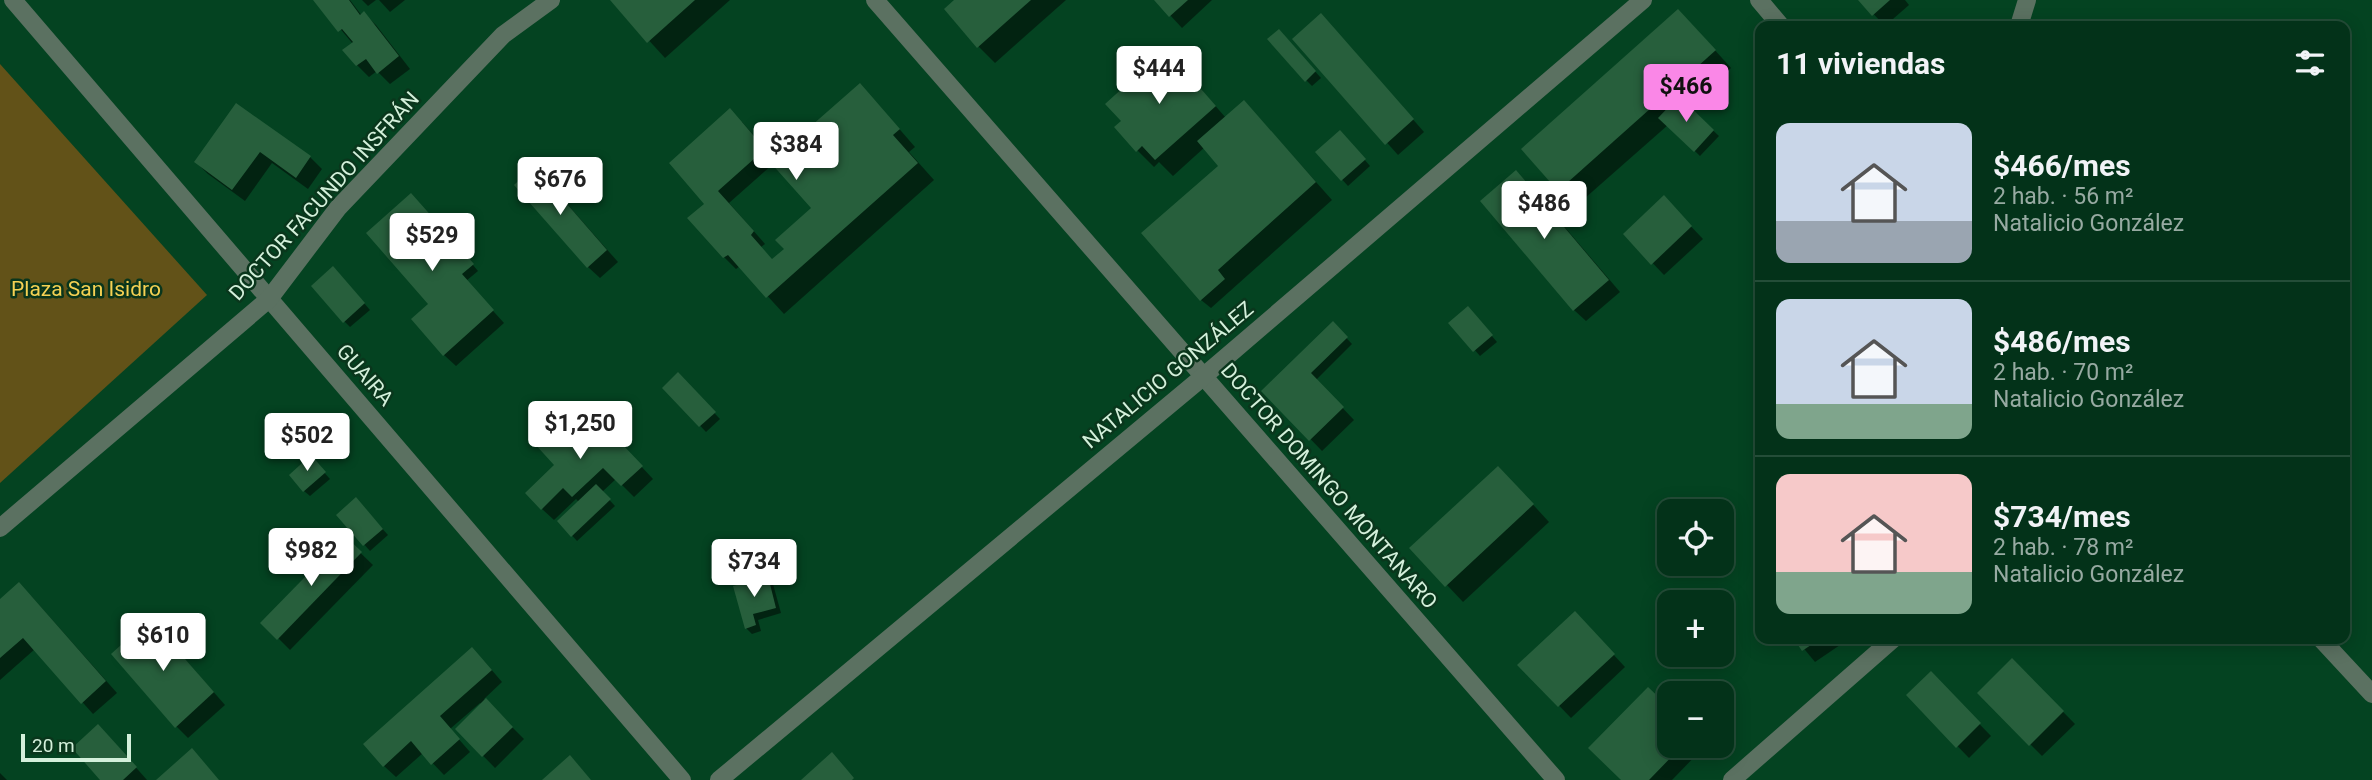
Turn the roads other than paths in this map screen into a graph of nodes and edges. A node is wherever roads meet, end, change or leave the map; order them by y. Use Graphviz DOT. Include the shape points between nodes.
graph roads {
  1 [pos="13,0"];
  2 [pos="551,0"];
  3 [pos="875,0"];
  4 [pos="1643,0"];
  5 [pos="1759,0"];
  6 [pos="2027,0"];
  7 [pos="1778,21"];
  8 [pos="2021,21"];
  9 [pos="269,299"];
  10 [pos="1203,376"];
  11 [pos="0,528"];
  12 [pos="1887,644"];
  13 [pos="2326,644"];
  14 [pos="2372,694"];
  15 [pos="682,780"];
  16 [pos="719,780"];
  17 [pos="1556,780"];
  18 [pos="1732,780"];
  1 -- 9 [label="street, GUAIRA"];
  2 -- 9 [label="street, DOCTOR FACUNDO INSFRÁN" via="503,35 338,208"];
  3 -- 10 [label="street, DOCTOR DOMINGO MONTANARO"];
  4 -- 10 [label="street, NATALICIO GONZÁLEZ"];
  5 -- 7 [label="street"];
  6 -- 8 [label="street"];
  9 -- 11 [label="street, DOCTOR FACUNDO INSFRÁN"];
  9 -- 15 [label="street, GUAIRA"];
  10 -- 16 [label="street, NATALICIO GONZÁLEZ"];
  10 -- 17 [label="street, DOCTOR DOMINGO MONTANARO"];
  12 -- 18 [label="street"];
  13 -- 14 [label="street"];
}
